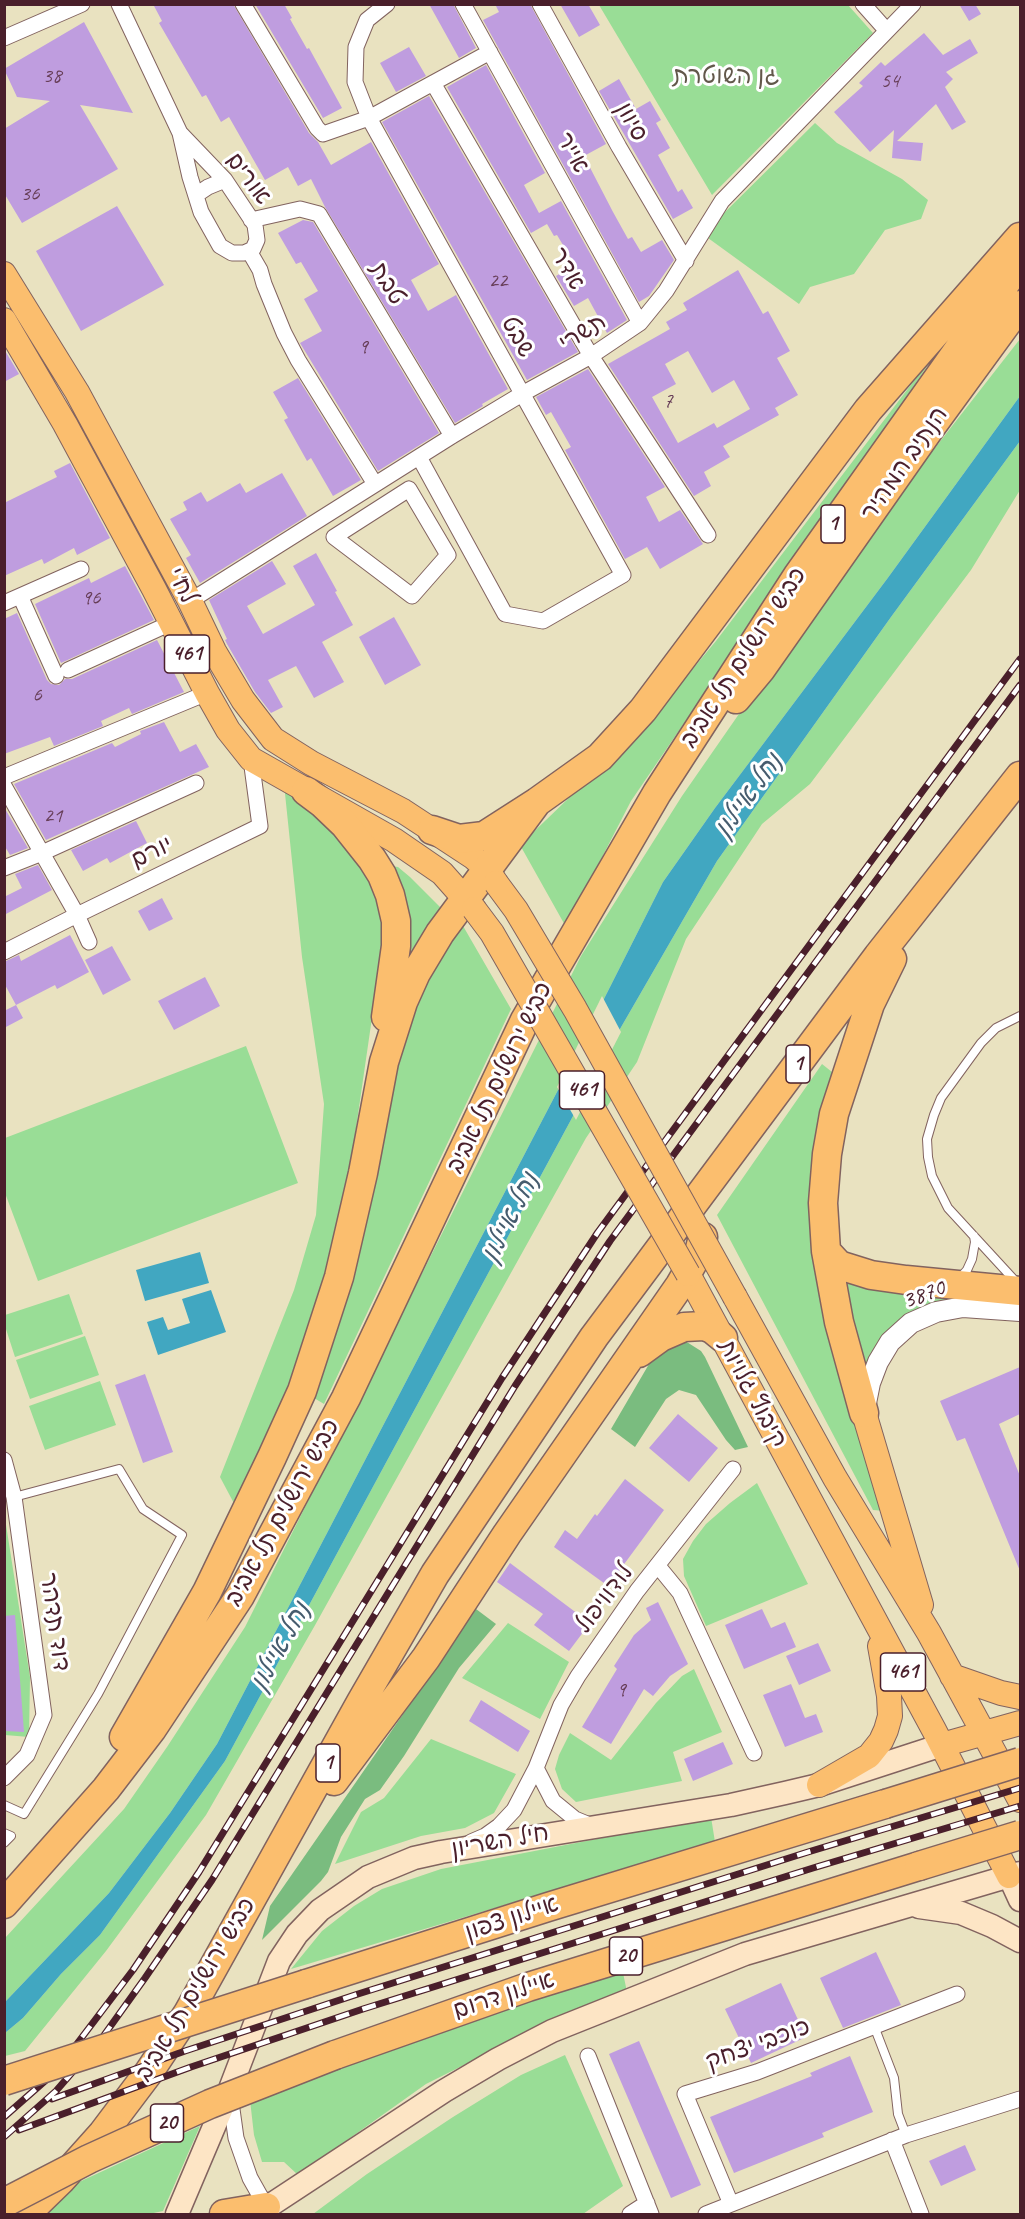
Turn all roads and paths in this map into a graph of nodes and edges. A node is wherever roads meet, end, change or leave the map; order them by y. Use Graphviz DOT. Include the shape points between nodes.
graph roads {
  1 [pos="82,4"];
  2 [pos="119,4"];
  3 [pos="243,4"];
  4 [pos="387,4"];
  5 [pos="463,4"];
  6 [pos="540,4"];
  7 [pos="863,4"];
  8 [pos="913,4"];
  9 [pos="887,31"];
  10 [pos="4,38"];
  11 [pos="490,52"];
  12 [pos="433,83"];
  13 [pos="369,118"];
  14 [pos="180,133"];
  15 [pos="225,180"];
  16 [pos="196,195"];
  17 [pos="251,220"];
  18 [pos="1020,237"];
  19 [pos="249,250"];
  20 [pos="686,261"];
  21 [pos="1020,263"];
  22 [pos="4,274"];
  23 [pos="1020,304"];
  24 [pos="4,320"];
  25 [pos="640,323"];
  26 [pos="591,356"];
  27 [pos="522,394"];
  28 [pos="452,436"];
  29 [pos="419,457"];
  30 [pos="375,484"];
  31 [pos="708,535"];
  32 [pos="468,547"];
  33 [pos="448,555"];
  34 [pos="81,569"];
  35 [pos="21,598"];
  36 [pos="190,601"];
  37 [pos="4,603"];
  38 [pos="171,622"];
  39 [pos="207,693"];
  40 [pos="251,759"];
  41 [pos="1020,776"];
  42 [pos="4,777"];
  43 [pos="196,783"];
  44 [pos="4,786"];
  45 [pos="306,791"];
  46 [pos="657,793"];
  47 [pos="537,802"];
  48 [pos="979,827"];
  49 [pos="432,830"];
  50 [pos="42,853"];
  51 [pos="4,868"];
  52 [pos="492,876"];
  53 [pos="470,904"];
  54 [pos="77,915"];
  55 [pos="89,942"];
  56 [pos="4,952"];
  57 [pos="1020,1017"];
  58 [pos="384,1062"];
  59 [pos="974,1236"];
  60 [pos="703,1237"];
  61 [pos="826,1251"];
  62 [pos="681,1283"];
  63 [pos="950,1284"];
  64 [pos="1020,1290"];
  65 [pos="1020,1311"];
  66 [pos="723,1338"];
  67 [pos="621,1367"];
  68 [pos="864,1413"];
  69 [pos="4,1460"];
  70 [pos="733,1469"];
  71 [pos="14,1497"];
  72 [pos="658,1566"];
  73 [pos="863,1598"];
  74 [pos="929,1633"];
  75 [pos="952,1676"];
  76 [pos="1020,1697"];
  77 [pos="1020,1723"];
  78 [pos="985,1733"];
  79 [pos="942,1745"];
  80 [pos="754,1753"];
  81 [pos="1020,1762"];
  82 [pos="536,1768"];
  83 [pos="4,1778"];
  84 [pos="819,1785"];
  85 [pos="1020,1800"];
  86 [pos="4,1805"];
  87 [pos="594,1826"];
  88 [pos="4,1833"];
  89 [pos="1020,1835"];
  90 [pos="4,1843"];
  91 [pos="447,1851"];
  92 [pos="41,1862"];
  93 [pos="270,1867"];
  94 [pos="1015,1875"];
  95 [pos="1020,1900"];
  96 [pos="4,1904"];
  97 [pos="902,1906"];
  98 [pos="1020,1941"];
  99 [pos="957,1994"];
  100 [pos="874,2026"];
  101 [pos="588,2056"];
  102 [pos="4,2080"];
  103 [pos="230,2089"];
  104 [pos="1020,2099"];
  105 [pos="899,2137"];
  106 [pos="4,2203"];
  107 [pos="731,2204"];
  108 [pos="649,2209"];
  109 [pos="265,2212"];
  110 [pos="26,2214"];
  111 [pos="177,2214"];
  112 [pos="224,2214"];
  113 [pos="630,2214"];
  114 [pos="706,2214"];
  115 [pos="921,2214"];
  1 -- 10 [label="street"];
  2 -- 14 [label="street, אורים"];
  3 -- 13 [label="street" via="320,132 327,134"];
  4 -- 13 [label="street, שבט" via="367,20 356,47 355,82"];
  5 -- 11 [label="street, אייר"];
  6 -- 20 [label="street, סיוון"];
  7 -- 9 [label="street"];
  8 -- 9 [label="street, תשרי"];
  9 -- 20 [label="street, תשרי" via="722,201"];
  11 -- 12 [label="street"];
  11 -- 25 [label="street, אייר"];
  12 -- 13 [label="street"];
  12 -- 26 [label="street, אדר"];
  13 -- 27 [label="street, שבט"];
  14 -- 15 [label="street, אורים"];
  14 -- 16 [label="street, אורים"];
  15 -- 16 [label="street"];
  15 -- 17 [label="street, אורים"];
  16 -- 19 [label="street, אורים" via="220,246 232,253"];
  17 -- 19 [label="street, אורים" via="257,240"];
  17 -- 28 [label="street, טבת" via="300,209 319,214"];
  18 -- 47 [label="highway" via="868,410 643,710 600,757"];
  19 -- 30 [label="street" via="298,360"];
  20 -- 25 [label="street, תשרי"];
  21 -- 46 [label="highway, כביש ירושלים תל אביב / 1" via="798,574"];
  22 -- 36 [label="main road, לח\"י / 461" via="77,392"];
  23 -- 46 [label="highway, הנתיב המהיר / 1" via="761,669"];
  24 -- 38 [label="main road, לח\"י / 461" via="65,424"];
  25 -- 26 [label="street, תשרי"];
  26 -- 27 [label="street, תשרי"];
  26 -- 31 [label="street, אדר"];
  27 -- 28 [label="street, תשרי"];
  27 -- 32 [label="street, שבט" via="623,574 543,621 505,614"];
  28 -- 29 [label="street, תשרי"];
  29 -- 30 [label="street, תשרי"];
  29 -- 32 [label="street"];
  30 -- 36 [label="street, תשרי"];
  32 -- 33 [label="street"];
  33 -- 33 [label="street" via="409,489 334,537 412,596"];
  34 -- 35 [label="street"];
  35 -- 37 [label="street"];
  35 -- 38 [label="street" via="62,673"];
  36 -- 49 [label="main road, לח\"י / 461" via="237,690 273,739"];
  38 -- 39 [label="main road, לח\"י / 461"];
  39 -- 40 [label="main road, לח\"י / 461" via="228,730"];
  39 -- 42 [label="street"];
  40 -- 45 [label="main road, לח\"י / 461"];
  40 -- 54 [label="street, יורם" via="260,826"];
  41 -- 48 [label="highway, כביש ירושלים תל אביב / 1"];
  43 -- 50 [label="street"];
  44 -- 50 [label="street"];
  45 -- 53 [label="main road, לח\"י / 461" via="394,840 442,873"];
  45 -- 58 [label="highway" via="334,813 352,834 382,875 390,895 396,946"];
  46 -- 92 [label="highway, כביש ירושלים תל אביב / 1" via="525,1020 346,1398 240,1596 145,1737 106,1789"];
  47 -- 49 [label="highway" via="484,836 459,839"];
  47 -- 52 [label="highway"];
  48 -- 61 [label="highway" via="886,969 867,1013 834,1114 827,1154 823,1203"];
  48 -- 93 [label="highway, כביש ירושלים תל אביב / 1" via="594,1337 435,1574"];
  49 -- 52 [label="main road, לח\"י / 461" via="473,857"];
  50 -- 51 [label="street"];
  50 -- 54 [label="street"];
  52 -- 53 [label="highway"];
  52 -- 60 [label="main road, קיבוץ גלויות / 461, bridge" via="576,1009"];
  53 -- 58 [label="highway" via="436,939 416,973"];
  53 -- 62 [label="main road, קיבוץ גלויות / 461, bridge" via="492,933"];
  54 -- 55 [label="street"];
  54 -- 56 [label="street, יורם"];
  57 -- 59 [label="lane" via="996,1028 981,1043 941,1098 927,1139 939,1193"];
  58 -- 92 [label="highway" via="339,1277 302,1391 207,1592 136,1719"];
  59 -- 63 [label="lane" via="967,1270"];
  59 -- 64 [label="lane"];
  60 -- 62 [label="highway"];
  60 -- 74 [label="main road, קיבוץ גלויות / 461, bridge" via="836,1478"];
  61 -- 63 [label="highway" via="848,1269"];
  61 -- 68 [label="highway" via="839,1322"];
  62 -- 66 [label="main road, קיבוץ גלויות / 461" via="708,1311"];
  62 -- 67 [label="highway"];
  63 -- 64 [label="highway"];
  65 -- 68 [label="street, 3870" via="963,1307 936,1312 911,1323 890,1342 878,1362"];
  66 -- 67 [label="highway" via="704,1326 684,1327 661,1337"];
  66 -- 73 [label="main road, קיבוץ גלויות / 461"];
  67 -- 93 [label="highway" via="426,1658"];
  68 -- 74 [label="main road"];
  69 -- 71 [label="street, דוד תדהר"];
  70 -- 72 [label="street, לודוויפול"];
  71 -- 83 [label="street, דוד תדהר" via="44,1715 27,1755"];
  71 -- 86 [label="lane" via="119,1469 143,1509 182,1535 98,1694 24,1814"];
  72 -- 80 [label="street" via="680,1593"];
  72 -- 82 [label="street, לודוויפול" via="578,1676 561,1705"];
  73 -- 79 [label="main road, קיבוץ גלויות / 461"];
  73 -- 84 [label="main road" via="882,1651 890,1716 882,1741 868,1756"];
  74 -- 75 [label="main road, קיבוץ גלויות / 461"];
  75 -- 76 [label="main road"];
  75 -- 78 [label="main road, קיבוץ גלויות / 461"];
  77 -- 78 [label="main road, חיל השריון"];
  78 -- 79 [label="main road, חיל השריון"];
  78 -- 85 [label="main road, קיבוץ גלויות"];
  79 -- 84 [label="main road, חיל השריון"];
  79 -- 94 [label="main road, קיבוץ גלויות"];
  81 -- 102 [label="highway, איילון צפון, bridge"];
  82 -- 87 [label="street" via="553,1801 575,1819"];
  82 -- 91 [label="street, לודוויפול" via="514,1810 498,1826 485,1836"];
  84 -- 87 [label="main road, חיל השריון"];
  87 -- 91 [label="main road, חיל השריון"];
  88 -- 90 [label="lane" via="11,1836"];
  89 -- 106 [label="highway, איילון דרום / 20, bridge" via="528,1987 335,2055 210,2104"];
  91 -- 103 [label="main road, חיל השריון" via="414,1858 368,1877 320,1910 297,1934 279,1961"];
  92 -- 96 [label="highway, כביש ירושלים תל אביב / 1"];
  93 -- 110 [label="highway, כביש ירושלים תל אביב / 1" via="188,2013 149,2072 103,2133"];
  94 -- 95 [label="main road, קיבוץ גלויות"];
  94 -- 97 [label="main road"];
  97 -- 98 [label="main road" via="961,1913"];
  97 -- 109 [label="main road" via="745,1954 552,2031 444,2091"];
  99 -- 100 [label="street, כוכבי יצחק"];
  100 -- 105 [label="lane" via="894,2078"];
  100 -- 107 [label="street, כוכבי יצחק" via="757,2072 686,2094"];
  101 -- 108 [label="street"];
  103 -- 109 [label="street" via="236,2138"];
  103 -- 111 [label="main road, חיל השריון"];
  104 -- 105 [label="street"];
  105 -- 107 [label="street"];
  105 -- 115 [label="street"];
  107 -- 114 [label="street"];
  108 -- 113 [label="street"];
  109 -- 112 [label="highway"];
}
